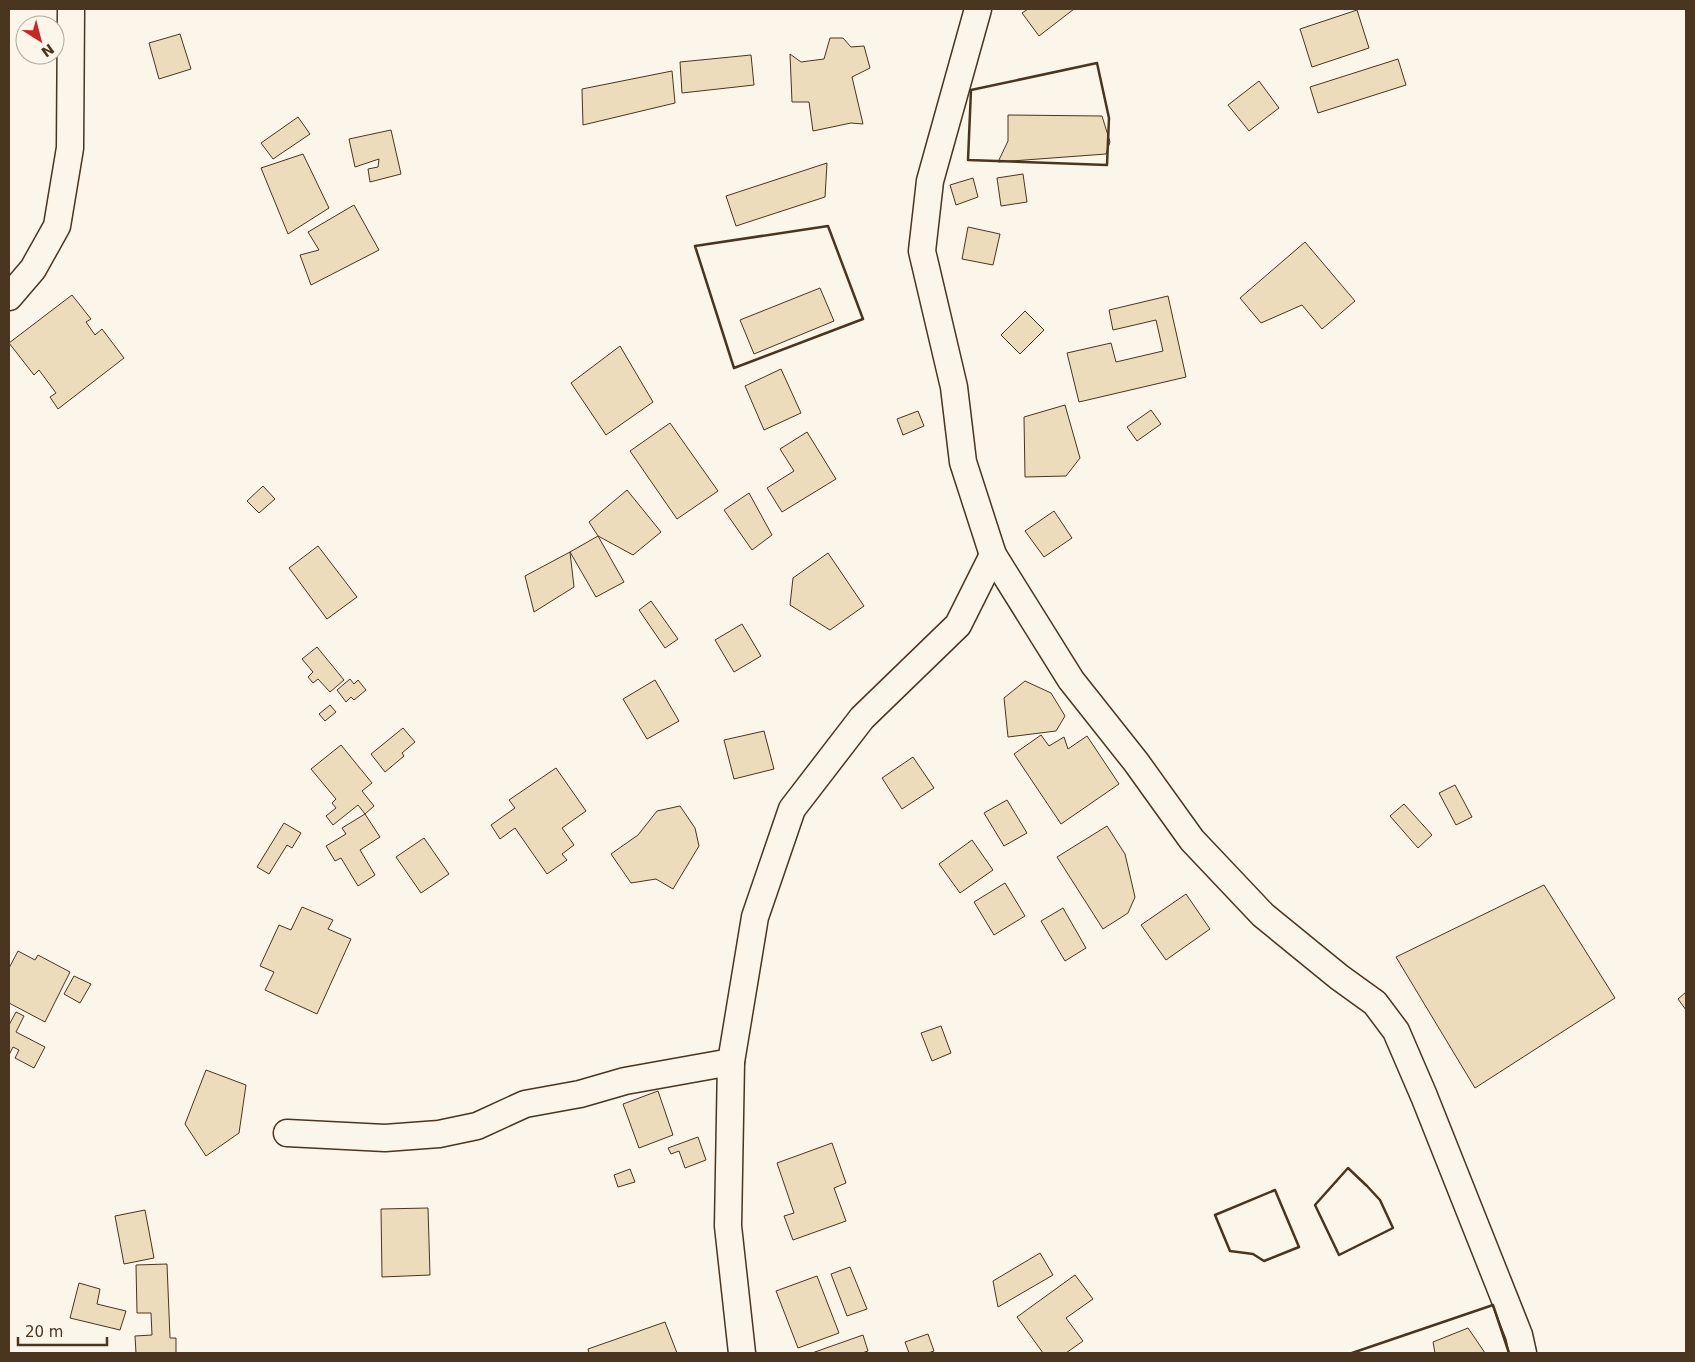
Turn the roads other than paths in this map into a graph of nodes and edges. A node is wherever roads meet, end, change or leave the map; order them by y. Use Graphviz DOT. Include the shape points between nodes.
graph roads {
  1 [pos="70,9"];
  2 [pos="978,9"];
  3 [pos="9,297"];
  4 [pos="993,555"];
  5 [pos="731,1062"];
  6 [pos="287,1133"];
  7 [pos="742,1353"];
  8 [pos="1523,1353"];
  1 -- 3 [label="street" via="70,148 57,226 33,269"];
  2 -- 4 [label="street" via="930,182 922,251 954,387 963,462"];
  4 -- 5 [label="street" via="958,625 862,718 792,809 755,917"];
  4 -- 8 [label="street" via="1071,680 1192,840 1263,915 1375,1003 1396,1031 1508,1307"];
  5 -- 6 [label="street" via="625,1080 580,1094 524,1104 477,1126 438,1134 385,1138"];
  5 -- 7 [label="street" via="728,1226"];
}
